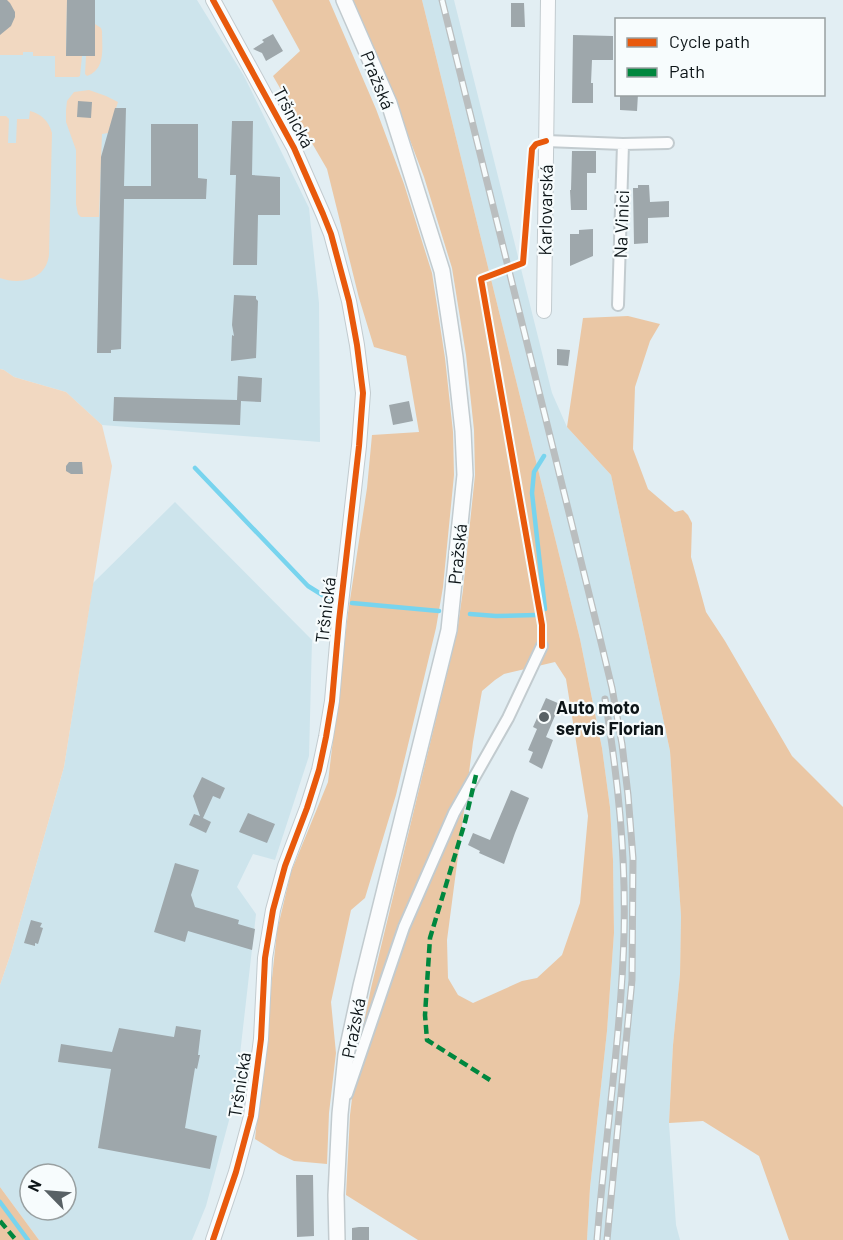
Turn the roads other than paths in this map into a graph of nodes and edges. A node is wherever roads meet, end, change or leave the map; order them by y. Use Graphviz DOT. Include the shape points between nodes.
graph roads {
  1 [pos="213,0"];
  2 [pos="344,0"];
  3 [pos="548,0"];
  4 [pos="546,141"];
  5 [pos="668,143"];
  6 [pos="623,144"];
  7 [pos="618,305"];
  8 [pos="544,311"];
  9 [pos="542,646"];
  10 [pos="340,1114"];
  11 [pos="213,1240"];
  12 [pos="336,1240"];
  1 -- 11 [label="street, Tršnická" via="294,148 331,234 357,345 363,410 326,737 273,910 251,1116"];
  2 -- 10 [label="main road, Pražská" via="389,103 442,270 456,367 465,475 448,630 361,986 346,1055"];
  3 -- 4 [label="street, Karlovarská"];
  4 -- 6 [label="street"];
  4 -- 8 [label="street, Karlovarská"];
  5 -- 6 [label="street"];
  6 -- 7 [label="street, Na Vinici"];
  9 -- 10 [label="street, Pražská" via="508,718 454,813 404,927"];
  10 -- 12 [label="main road, Pražská"];
}
